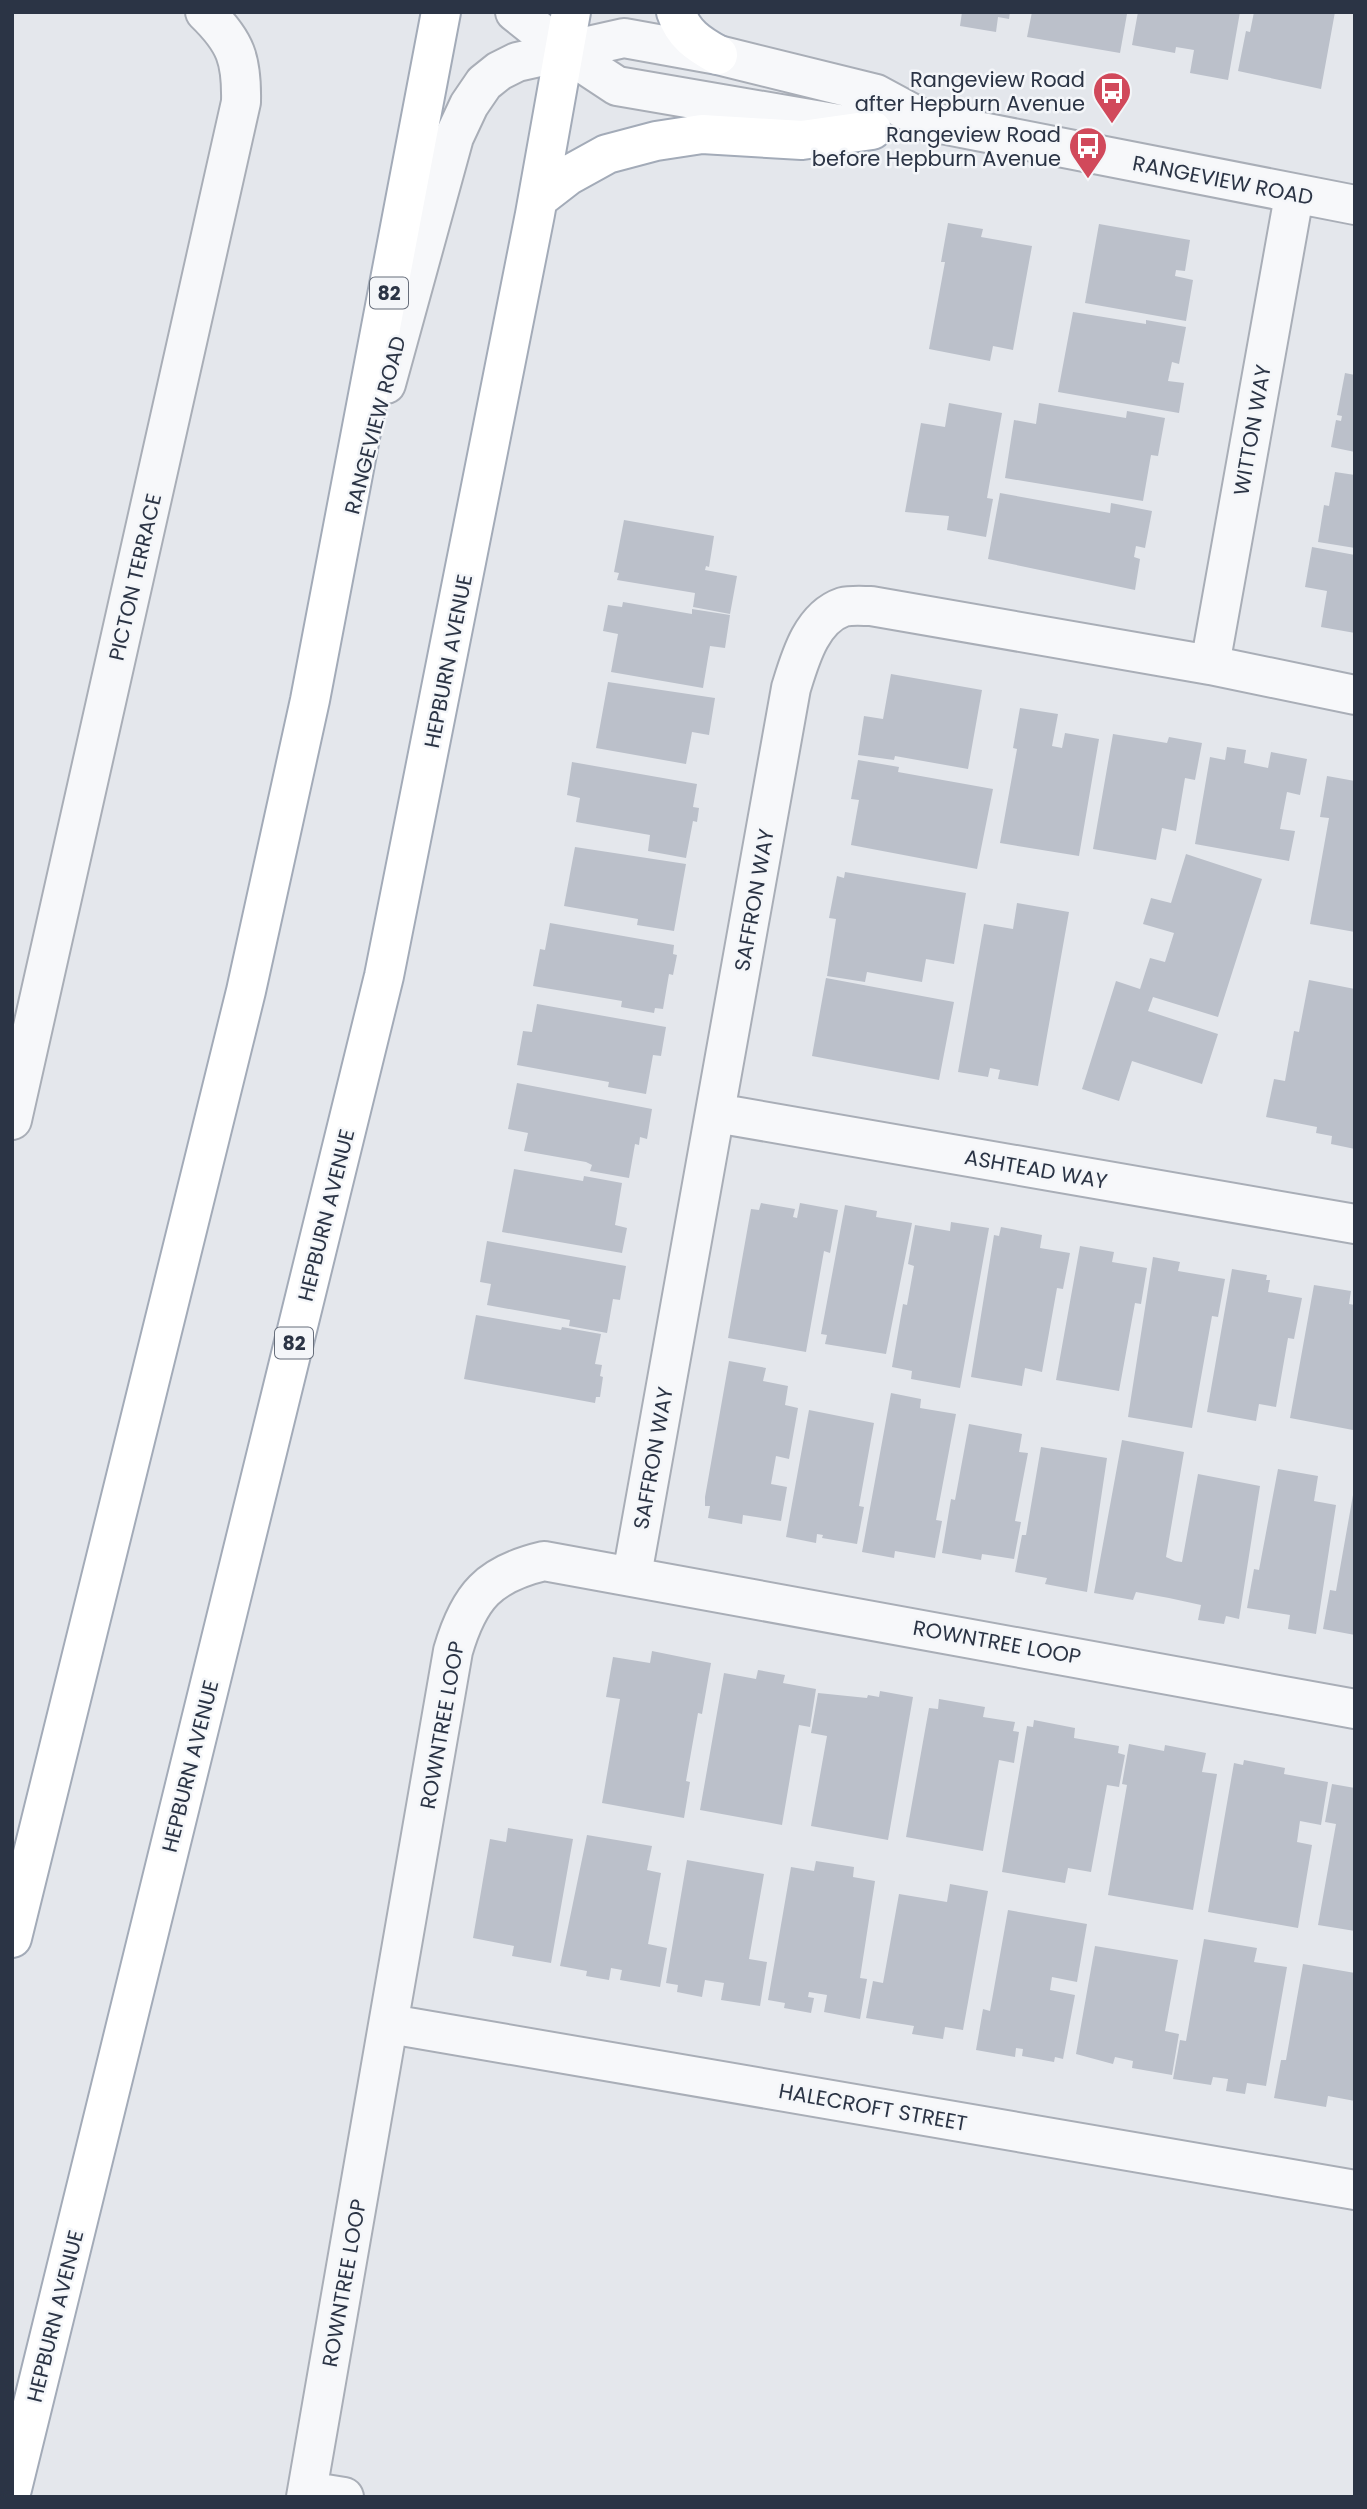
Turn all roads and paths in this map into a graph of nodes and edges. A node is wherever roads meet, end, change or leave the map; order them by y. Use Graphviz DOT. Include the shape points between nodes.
graph roads {
  1 [pos="441,12"];
  2 [pos="515,12"];
  3 [pos="571,12"];
  4 [pos="676,12"];
  5 [pos="216,23"];
  6 [pos="565,51"];
  7 [pos="718,55"];
  8 [pos="926,121"];
  9 [pos="872,130"];
  10 [pos="1294,195"];
  11 [pos="538,199"];
  12 [pos="1355,205"];
  13 [pos="335,573"];
  14 [pos="1210,665"];
  15 [pos="1355,695"];
  16 [pos="716,1113"];
  17 [pos="12,1120"];
  18 [pos="1355,1224"];
  19 [pos="632,1575"];
  20 [pos="1355,1709"];
  21 [pos="12,1938"];
  22 [pos="390,2024"];
  23 [pos="1355,2190"];
  24 [pos="12,2489"];
  25 [pos="307,2494"];
  26 [pos="344,2497"];
  1 -- 13 [label="main road, 82"];
  2 -- 6 [label="street, RANGEVIEW ROAD"];
  3 -- 6 [label="main road, HEPBURN AVENUE / 82"];
  4 -- 7 [label="main road" via="695,43"];
  5 -- 17 [label="street, PICTON TERRACE" via="242,69 236,130"];
  6 -- 7 [label="street, RANGEVIEW ROAD" via="624,38"];
  6 -- 9 [label="street, RANGEVIEW ROAD" via="617,86"];
  6 -- 11 [label="main road, HEPBURN AVENUE / 82"];
  6 -- 13 [label="street, RANGEVIEW ROAD" via="499,71 484,83 454,136"];
  7 -- 8 [label="street, RANGEVIEW ROAD" via="876,94"];
  8 -- 9 [label="street, RANGEVIEW ROAD"];
  8 -- 10 [label="street, RANGEVIEW ROAD"];
  9 -- 11 [label="main road" via="802,140 702,134 656,141 607,154"];
  10 -- 12 [label="street, RANGEVIEW ROAD"];
  10 -- 14 [label="street, WITTON WAY"];
  11 -- 24 [label="main road, HEPBURN AVENUE / 82" via="384,976"];
  13 -- 21 [label="main road, 82" via="246,991"];
  14 -- 15 [label="street, SAFFRON WAY"];
  14 -- 16 [label="street, SAFFRON WAY" via="871,606 843,607 818,626 803,650 791,688"];
  16 -- 18 [label="street, ASHTEAD WAY"];
  16 -- 19 [label="street, SAFFRON WAY"];
  19 -- 20 [label="street, ROWNTREE LOOP"];
  19 -- 22 [label="street, ROWNTREE LOOP" via="544,1561 514,1568 484,1589 463,1618 453,1651"];
  22 -- 23 [label="street, HALECROFT STREET"];
  22 -- 25 [label="street, ROWNTREE LOOP"];
  25 -- 26 [label="street"];
}
